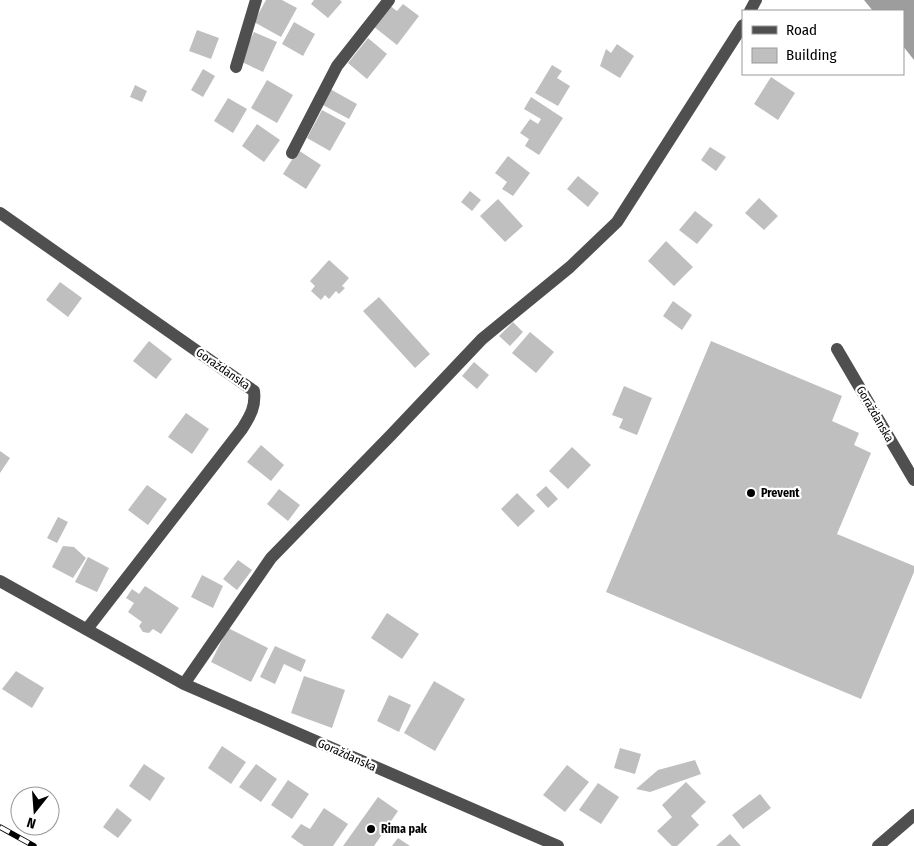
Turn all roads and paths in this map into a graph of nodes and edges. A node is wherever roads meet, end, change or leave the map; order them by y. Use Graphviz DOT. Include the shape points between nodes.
graph roads {
  1 [pos="256,0"];
  2 [pos="389,0"];
  3 [pos="742,27"];
  4 [pos="236,67"];
  5 [pos="292,153"];
  6 [pos="0,213"];
  7 [pos="837,348"];
  8 [pos="914,480"];
  9 [pos="0,582"];
  10 [pos="87,629"];
  11 [pos="184,684"];
  12 [pos="914,815"];
  13 [pos="558,846"];
  14 [pos="878,846"];
  1 -- 4 [label="street"];
  2 -- 5 [label="street" via="337,66"];
  3 -- 11 [label="street" via="617,222 570,267 482,339 271,558"];
  6 -- 10 [label="street, Goraždanska" via="254,391 251,414 242,429"];
  7 -- 8 [label="street, Goraždanska"];
  9 -- 10 [label="street, Goraždanska"];
  10 -- 11 [label="street, Goraždanska"];
  11 -- 13 [label="street, Goraždanska"];
  12 -- 14 [label="street"];
}
